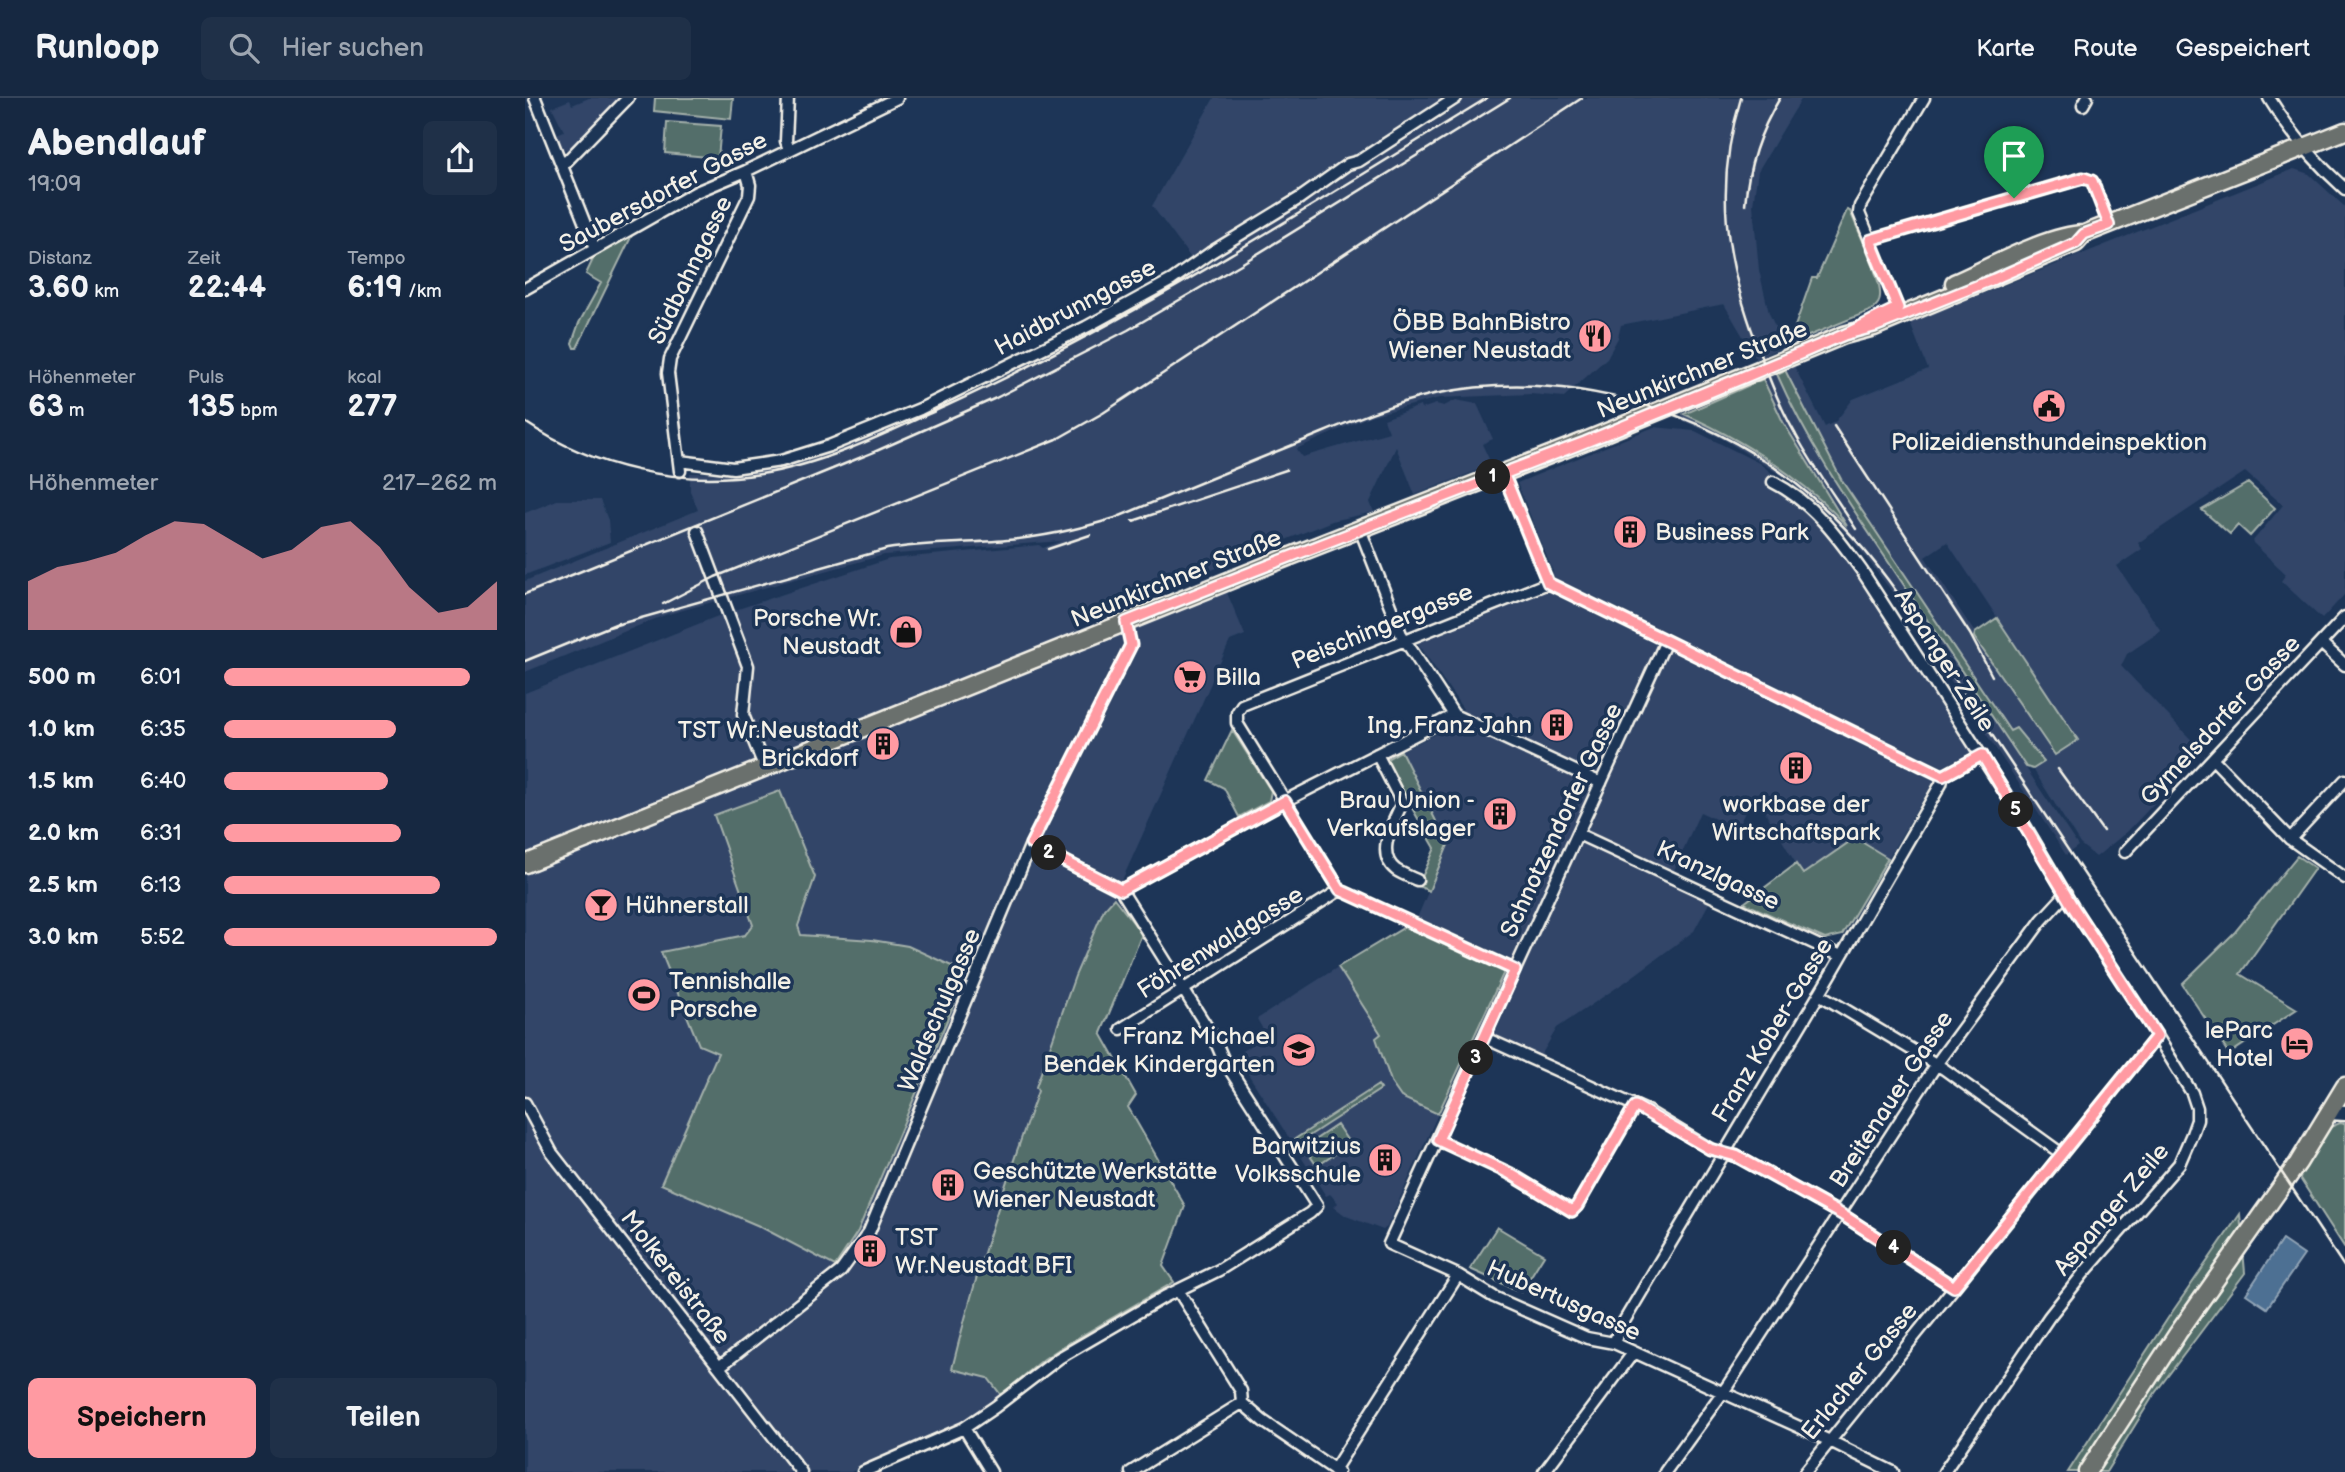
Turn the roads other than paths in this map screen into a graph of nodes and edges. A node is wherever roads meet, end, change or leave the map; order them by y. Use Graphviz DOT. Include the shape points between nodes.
graph roads {
  1 [pos="535,98"];
  2 [pos="628,98"];
  3 [pos="788,98"];
  4 [pos="897,98"];
  5 [pos="1456,98"];
  6 [pos="1924,98"];
  7 [pos="2269,98"];
  8 [pos="2345,131"];
  9 [pos="2304,147"];
  10 [pos="789,150"];
  11 [pos="563,165"];
  12 [pos="746,172"];
  13 [pos="2345,190"];
  14 [pos="2109,225"];
  15 [pos="2084,234"];
  16 [pos="1870,240"];
  17 [pos="595,249"];
  18 [pos="525,289"];
  19 [pos="1898,308"];
  20 [pos="1844,335"];
  21 [pos="680,466"];
  22 [pos="1503,473"];
  23 [pos="1773,482"];
  24 [pos="1360,529"];
  25 [pos="697,531"];
  26 [pos="1548,583"];
  27 [pos="2345,617"];
  28 [pos="1126,622"];
  29 [pos="1404,640"];
  30 [pos="1666,642"];
  31 [pos="2321,643"];
  32 [pos="2345,665"];
  33 [pos="1454,715"];
  34 [pos="1377,754"];
  35 [pos="1982,755"];
  36 [pos="2213,759"];
  37 [pos="765,768"];
  38 [pos="1943,776"];
  39 [pos="2345,780"];
  40 [pos="1601,783"];
  41 [pos="1285,801"];
  42 [pos="1578,834"];
  43 [pos="2290,839"];
  44 [pos="1031,844"];
  45 [pos="2125,852"];
  46 [pos="525,864"];
  47 [pos="2345,878"];
  48 [pos="1416,880"];
  49 [pos="1121,890"];
  50 [pos="1340,890"];
  51 [pos="2066,894"];
  52 [pos="1841,956"];
  53 [pos="1515,970"];
  54 [pos="1182,990"];
  55 [pos="1819,994"];
  56 [pos="1121,1029"];
  57 [pos="2157,1036"];
  58 [pos="1485,1038"];
  59 [pos="1936,1064"];
  60 [pos="2345,1086"];
  61 [pos="525,1103"];
  62 [pos="1635,1106"];
  63 [pos="2337,1112"];
  64 [pos="1438,1140"];
  65 [pos="1724,1153"];
  66 [pos="2062,1154"];
  67 [pos="1841,1214"];
  68 [pos="1389,1244"];
  69 [pos="1458,1276"];
  70 [pos="1954,1287"];
  71 [pos="1178,1290"];
  72 [pos="1614,1343"];
  73 [pos="1633,1353"];
  74 [pos="719,1367"];
  75 [pos="1723,1393"];
  76 [pos="1242,1403"];
  77 [pos="964,1428"];
  78 [pos="1830,1441"];
  79 [pos="1145,1468"];
  80 [pos="1336,1471"];
  81 [pos="801,1472"];
  82 [pos="863,1472"];
  83 [pos="991,1472"];
  84 [pos="1131,1472"];
  85 [pos="1544,1472"];
  86 [pos="1665,1472"];
  87 [pos="1805,1472"];
  88 [pos="1893,1472"];
  89 [pos="1944,1472"];
  90 [pos="2087,1472"];
  1 -- 11 [label="street"];
  2 -- 11 [label="street"];
  3 -- 10 [label="street"];
  4 -- 10 [label="street, Saubersdorfer Gasse"];
  5 -- 21 [label="street, Haidbrunngasse" via="1172,280 920,409 781,461 733,468"];
  6 -- 16 [label="street" via="1860,206"];
  7 -- 9 [label="street"];
  8 -- 9 [label="main road, Neunkirchner Straße"];
  9 -- 13 [label="street"];
  9 -- 14 [label="main road, Neunkirchner Straße"];
  10 -- 12 [label="street, Saubersdorfer Gasse"];
  11 -- 17 [label="street"];
  12 -- 17 [label="street, Saubersdorfer Gasse" via="697,192"];
  12 -- 21 [label="street, Südbahngasse" via="749,196 670,359"];
  14 -- 15 [label="main road, Neunkirchner Straße"];
  14 -- 16 [label="street" via="2092,181 2084,178"];
  15 -- 19 [label="main road, Neunkirchner Straße" via="2037,247"];
  15 -- 20 [label="main road, Neunkirchner Straße" via="2076,243 2005,274"];
  16 -- 19 [label="street"];
  17 -- 18 [label="street, Saubersdorfer Gasse"];
  19 -- 20 [label="main road, Neunkirchner Straße"];
  20 -- 22 [label="main road, Neunkirchner Straße"];
  22 -- 24 [label="main road, Neunkirchner Straße"];
  22 -- 26 [label="street"];
  23 -- 35 [label="street, Aspanger Zeile" via="1814,512 1843,544"];
  24 -- 28 [label="main road, Neunkirchner Straße"];
  24 -- 29 [label="street"];
  25 -- 37 [label="street" via="748,666 743,715"];
  26 -- 29 [label="street, Peischingergasse"];
  26 -- 30 [label="street"];
  27 -- 31 [label="street, Gymelsdorfer Gasse"];
  28 -- 37 [label="main road, Neunkirchner Straße"];
  28 -- 44 [label="street, Waldschulgasse" via="1131,645"];
  29 -- 33 [label="street"];
  29 -- 41 [label="street, Peischingergasse" via="1242,705 1237,723"];
  30 -- 38 [label="street"];
  30 -- 40 [label="street, Schnotzendorfer Gasse"];
  31 -- 32 [label="street"];
  31 -- 36 [label="street, Gymelsdorfer Gasse"];
  33 -- 34 [label="street"];
  33 -- 40 [label="street"];
  34 -- 41 [label="street"];
  34 -- 48 [label="street" via="1402,803 1386,839 1388,857 1395,869"];
  35 -- 38 [label="street"];
  35 -- 51 [label="street, Aspanger Zeile"];
  36 -- 43 [label="street"];
  36 -- 45 [label="street, Gymelsdorfer Gasse"];
  37 -- 46 [label="main road, Neunkirchner Straße"];
  38 -- 52 [label="street, Franz Kober-Gasse"];
  39 -- 43 [label="street"];
  40 -- 42 [label="street, Schnotzendorfer Gasse"];
  41 -- 49 [label="street"];
  41 -- 50 [label="street"];
  42 -- 52 [label="street, Kranzlgasse"];
  42 -- 53 [label="street, Schnotzendorfer Gasse"];
  43 -- 47 [label="street"];
  44 -- 49 [label="street"];
  44 -- 74 [label="street, Waldschulgasse" via="864,1240 841,1271"];
  49 -- 54 [label="street"];
  50 -- 53 [label="street"];
  50 -- 54 [label="street, Föhrenwaldgasse"];
  51 -- 57 [label="street, Aspanger Zeile"];
  51 -- 59 [label="street, Breitenauer Gasse"];
  52 -- 55 [label="street, Franz Kober-Gasse"];
  53 -- 58 [label="street, Schnotzendorfer Gasse"];
  54 -- 56 [label="street, Föhrenwaldgasse"];
  54 -- 71 [label="street" via="1317,1206 1219,1270"];
  55 -- 59 [label="street"];
  55 -- 65 [label="street, Franz Kober-Gasse"];
  57 -- 66 [label="street, Erlacher Gasse"];
  57 -- 89 [label="street, Aspanger Zeile" via="2197,1108 2187,1149 2049,1317"];
  58 -- 62 [label="street"];
  58 -- 64 [label="street, Schnotzendorfer Gasse"];
  59 -- 66 [label="street"];
  59 -- 67 [label="street, Breitenauer Gasse"];
  60 -- 63 [label="main road"];
  61 -- 74 [label="street, Molkereistraße" via="552,1153"];
  62 -- 64 [label="street" via="1572,1211 1509,1173"];
  62 -- 65 [label="street"];
  63 -- 90 [label="main road" via="2178,1333"];
  64 -- 68 [label="street, Schnotzendorfer Gasse"];
  65 -- 67 [label="street"];
  65 -- 72 [label="street, Franz Kober-Gasse"];
  66 -- 70 [label="street, Erlacher Gasse"];
  67 -- 70 [label="street"];
  67 -- 75 [label="street, Breitenauer Gasse"];
  68 -- 69 [label="street, Hubertusgasse"];
  69 -- 72 [label="street, Hubertusgasse" via="1587,1338"];
  69 -- 80 [label="street"];
  70 -- 78 [label="street, Erlacher Gasse"];
  71 -- 76 [label="street" via="1241,1391"];
  71 -- 77 [label="street" via="1059,1358"];
  72 -- 73 [label="street, Hubertusgasse"];
  73 -- 75 [label="street, Hubertusgasse"];
  73 -- 85 [label="street"];
  74 -- 81 [label="street, Molkereistraße"];
  75 -- 78 [label="street, Hubertusgasse"];
  75 -- 86 [label="street, Breitenauer Gasse"];
  76 -- 79 [label="street"];
  76 -- 80 [label="street"];
  77 -- 82 [label="street"];
  77 -- 83 [label="street"];
  78 -- 87 [label="street, Erlacher Gasse"];
  78 -- 88 [label="street, Hubertusgasse"];
  79 -- 84 [label="street"];
}
